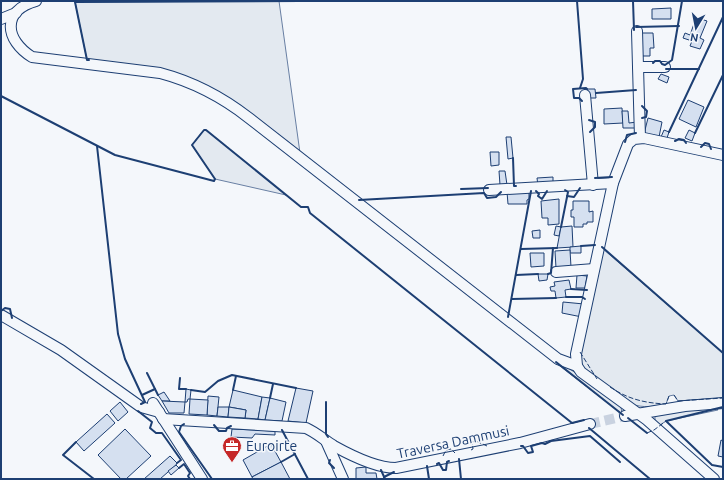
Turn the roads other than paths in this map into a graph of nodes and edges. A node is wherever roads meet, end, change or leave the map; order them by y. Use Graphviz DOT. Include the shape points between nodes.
graph roads {
  1 [pos="36,1"];
  2 [pos="16,13"];
  3 [pos="1,19"];
  4 [pos="1,31"];
  5 [pos="637,31"];
  6 [pos="12,39"];
  7 [pos="638,67"];
  8 [pos="665,67"];
  9 [pos="584,95"];
  10 [pos="640,138"];
  11 [pos="723,155"];
  12 [pos="613,184"];
  13 [pos="593,185"];
  14 [pos="489,190"];
  15 [pos="594,269"];
  16 [pos="556,272"];
  17 [pos="1,315"];
  18 [pos="577,366"];
  19 [pos="153,403"];
  20 [pos="723,403"];
  21 [pos="637,414"];
  22 [pos="161,415"];
  23 [pos="625,416"];
  24 [pos="590,424"];
  25 [pos="326,441"];
  26 [pos="202,479"];
  27 [pos="343,479"];
  28 [pos="714,479"];
  1 -- 2 [label="street" via="22,7"];
  2 -- 3 [label="street"];
  2 -- 6 [label="street" via="10,31"];
  4 -- 6 [label="street"];
  5 -- 7 [label="street"];
  6 -- 18 [label="street" via="32,57 160,72 181,78 218,96 558,359"];
  7 -- 8 [label="street"];
  7 -- 10 [label="street"];
  9 -- 13 [label="street"];
  10 -- 11 [label="street"];
  10 -- 12 [label="street" via="628,144"];
  12 -- 13 [label="street"];
  12 -- 15 [label="street"];
  13 -- 14 [label="street"];
  15 -- 16 [label="street"];
  15 -- 18 [label="street" via="576,354"];
  17 -- 22 [label="street, Traversa Dammusi" via="61,350 141,407"];
  18 -- 21 [label="street" via="581,372"];
  19 -- 22 [label="street"];
  20 -- 21 [label="street"];
  21 -- 23 [label="street"];
  21 -- 28 [label="street"];
  22 -- 25 [label="street, Traversa Dammusi" via="306,428"];
  22 -- 26 [label="street"];
  24 -- 25 [label="street, Traversa Dammusi" via="520,443 396,468 386,468 364,460"];
  25 -- 27 [label="street"];
}
